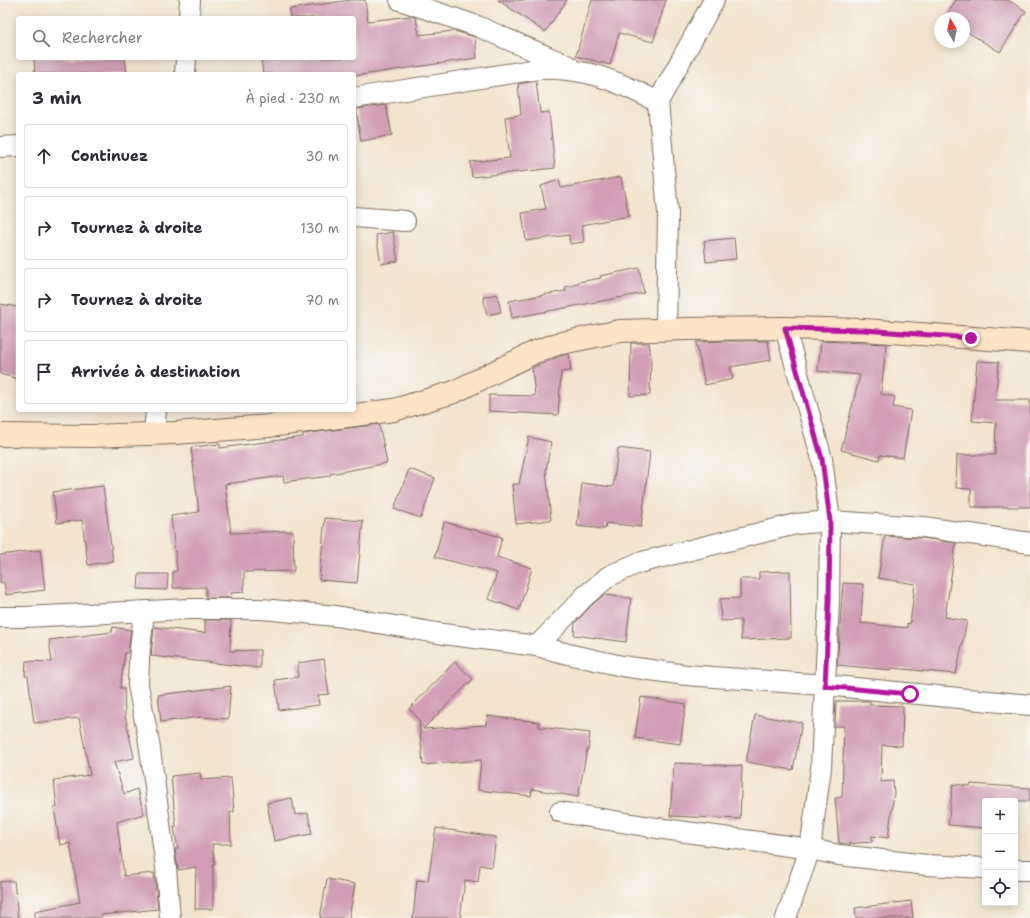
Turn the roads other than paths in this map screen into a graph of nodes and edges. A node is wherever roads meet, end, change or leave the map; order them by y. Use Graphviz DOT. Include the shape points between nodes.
graph roads {
  1 [pos="190,0"];
  2 [pos="400,0"];
  3 [pos="714,0"];
  4 [pos="189,16"];
  5 [pos="186,60"];
  6 [pos="185,72"];
  7 [pos="584,72"];
  8 [pos="356,98"];
  9 [pos="658,102"];
  10 [pos="16,146"];
  11 [pos="0,147"];
  12 [pos="356,217"];
  13 [pos="404,221"];
  14 [pos="785,328"];
  15 [pos="666,329"];
  16 [pos="1030,342"];
  17 [pos="156,412"];
  18 [pos="154,433"];
  19 [pos="0,436"];
  20 [pos="830,521"];
  21 [pos="1030,543"];
  22 [pos="144,612"];
  23 [pos="0,617"];
  24 [pos="537,646"];
  25 [pos="825,686"];
  26 [pos="1030,705"];
  27 [pos="560,812"];
  28 [pos="810,849"];
  29 [pos="982,868"];
  30 [pos="1018,870"];
  31 [pos="1030,870"];
  32 [pos="170,918"];
  33 [pos="786,918"];
  1 -- 4 [label="street"];
  2 -- 7 [label="street" via="477,26"];
  3 -- 9 [label="street"];
  5 -- 6 [label="street"];
  7 -- 8 [label="street" via="558,68 538,69"];
  7 -- 9 [label="street" via="621,84"];
  9 -- 15 [label="street" via="668,213"];
  10 -- 11 [label="street"];
  12 -- 13 [label="street"];
  14 -- 15 [label="street"];
  14 -- 16 [label="street" via="864,330"];
  14 -- 20 [label="street" via="822,459"];
  15 -- 18 [label="street" via="620,331 557,344 535,352 454,392 394,410 269,426"];
  17 -- 18 [label="street"];
  18 -- 19 [label="street"];
  20 -- 21 [label="street" via="924,527"];
  20 -- 24 [label="street" via="796,524 638,563 609,576 585,596"];
  20 -- 25 [label="street"];
  22 -- 23 [label="street"];
  22 -- 24 [label="street" via="262,609 336,616 442,634"];
  22 -- 32 [label="street" via="138,685 149,742"];
  24 -- 25 [label="street" via="622,666 686,675"];
  25 -- 26 [label="street"];
  25 -- 28 [label="street" via="821,768"];
  27 -- 28 [label="street"];
  28 -- 29 [label="street" via="839,855 920,864"];
  28 -- 33 [label="street"];
  30 -- 31 [label="street"];
}
